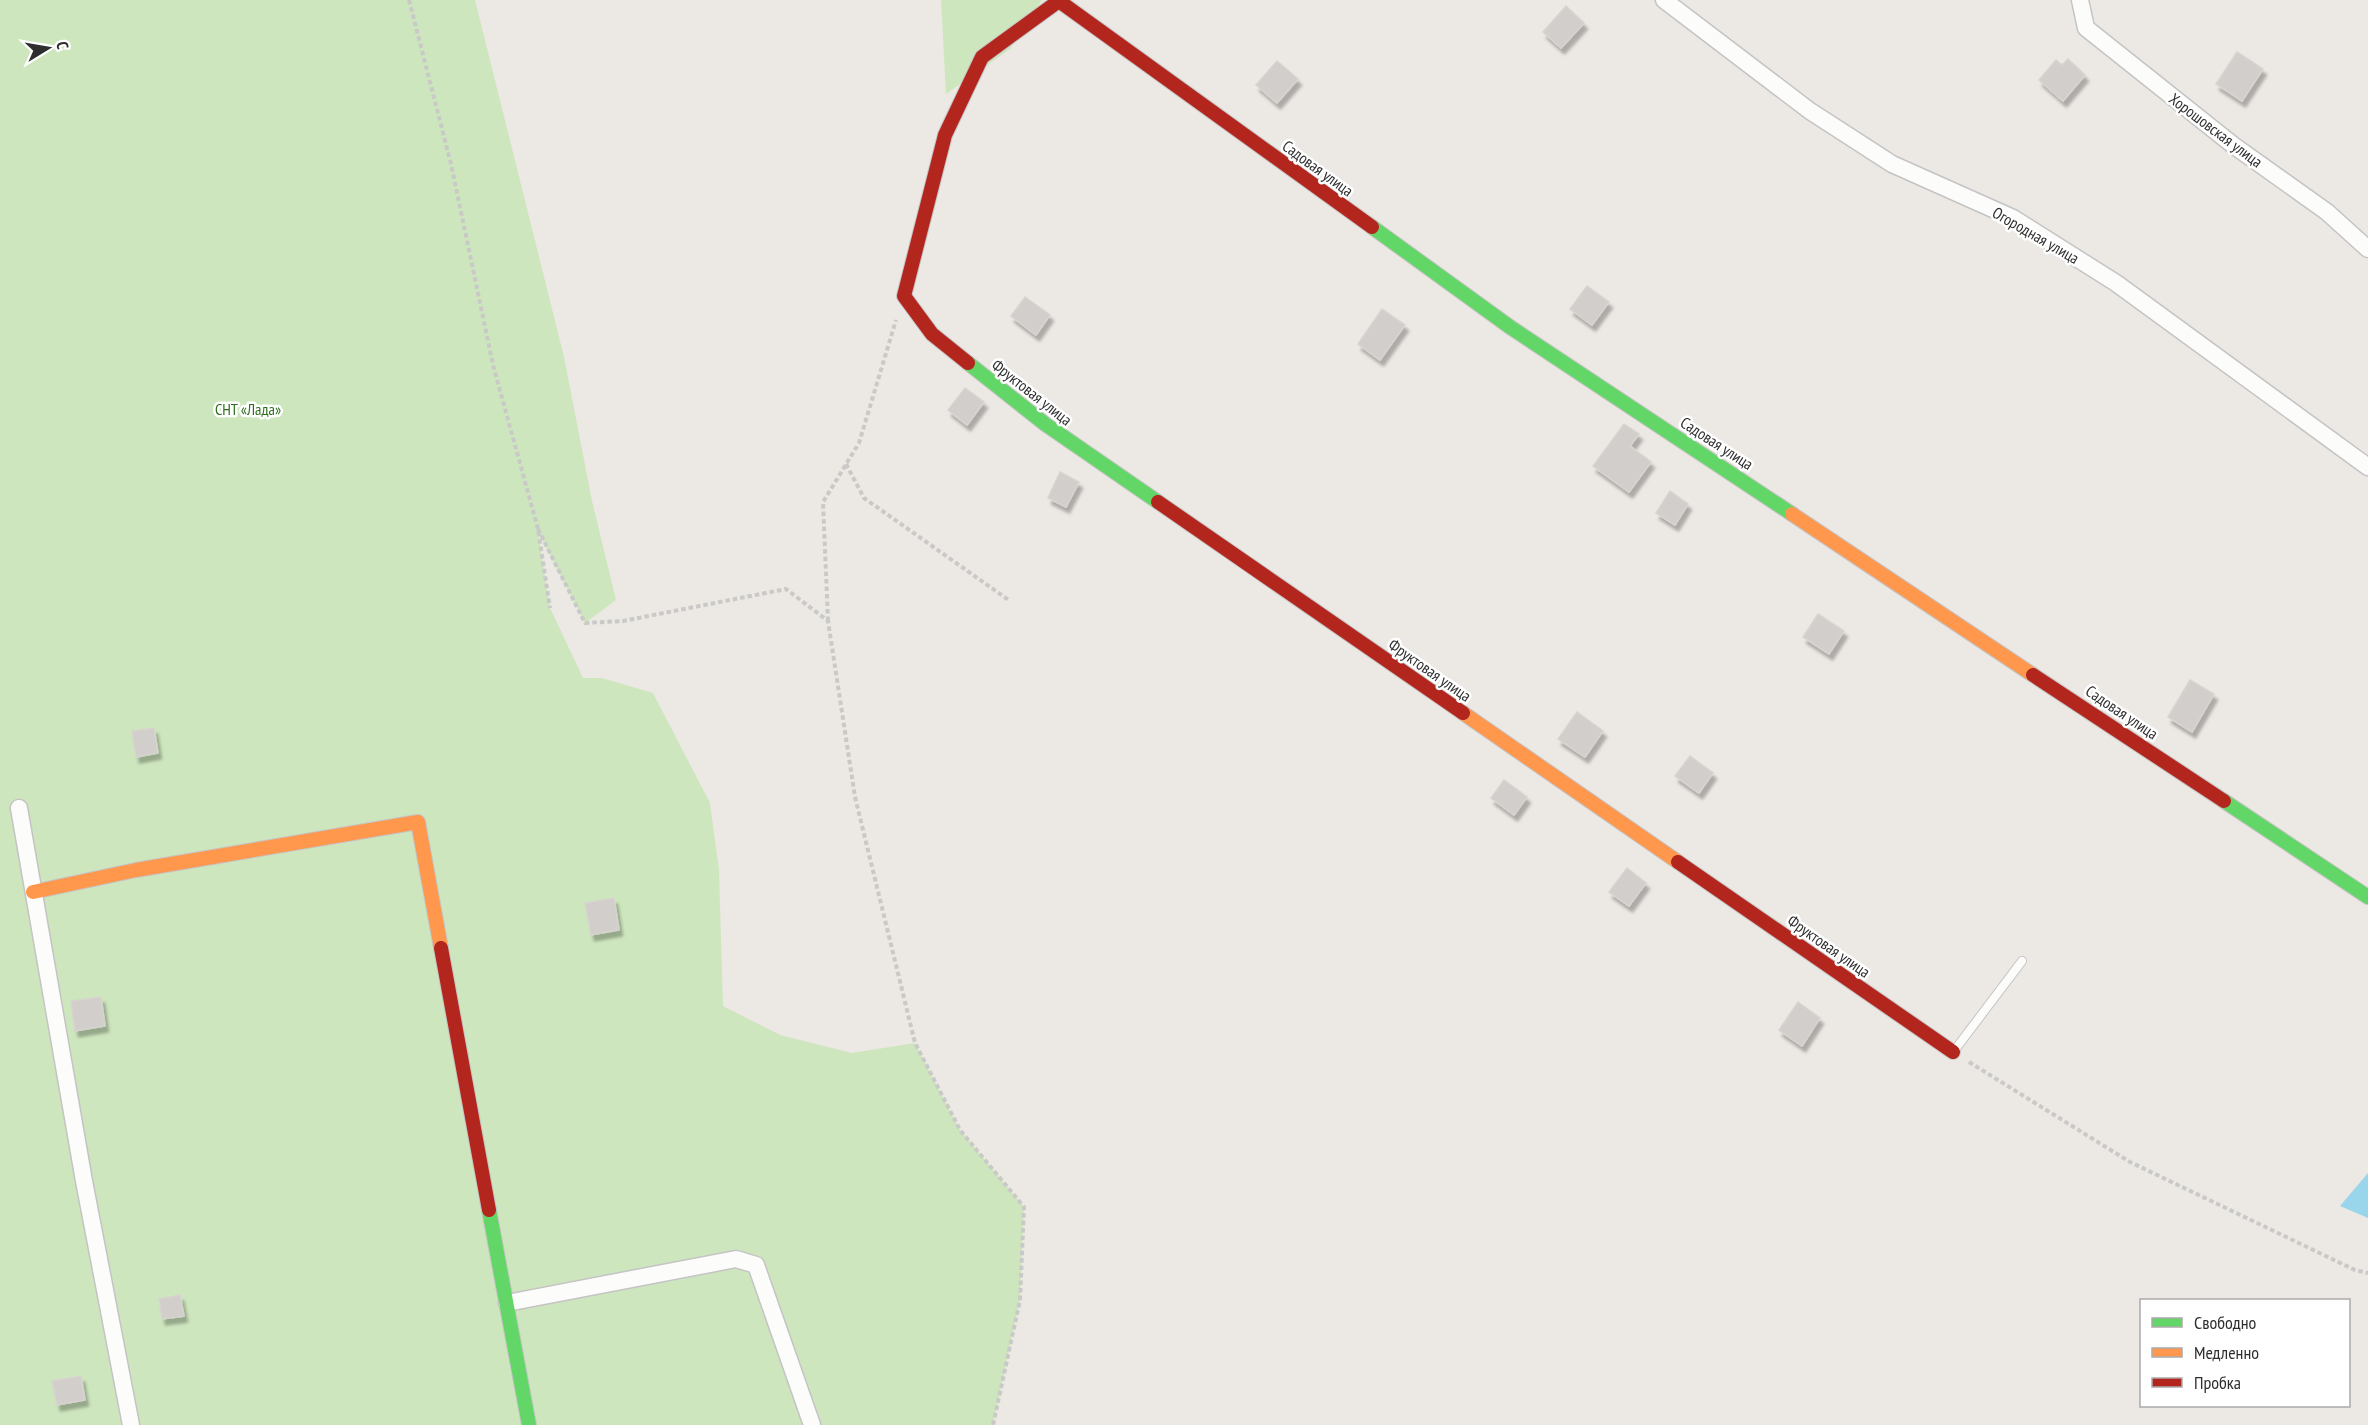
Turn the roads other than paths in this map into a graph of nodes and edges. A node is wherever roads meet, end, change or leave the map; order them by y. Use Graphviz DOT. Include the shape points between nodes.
graph roads {
  1 [pos="1665,0"];
  2 [pos="2079,0"];
  3 [pos="1059,1"];
  4 [pos="2368,249"];
  5 [pos="2368,467"];
  6 [pos="19,808"];
  7 [pos="33,892"];
  8 [pos="2368,897"];
  9 [pos="2022,961"];
  10 [pos="1953,1052"];
  11 [pos="507,1303"];
  12 [pos="131,1425"];
  13 [pos="529,1425"];
  14 [pos="812,1425"];
  1 -- 5 [label="street, Огородная улица" via="1810,111 1892,164 2013,218 2116,283"];
  2 -- 4 [label="street, Хорошовская улица" via="2086,28 2234,145 2327,212"];
  3 -- 8 [label="street, Садовая улица" via="1510,327"];
  3 -- 10 [label="street, Фруктовая улица" via="982,57 945,135 904,296 932,334 1045,424"];
  6 -- 7 [label="street"];
  7 -- 11 [label="street" via="136,870 418,822"];
  7 -- 12 [label="street"];
  9 -- 10 [label="lane"];
  11 -- 13 [label="street"];
  11 -- 14 [label="street" via="735,1259 756,1265"];
}
